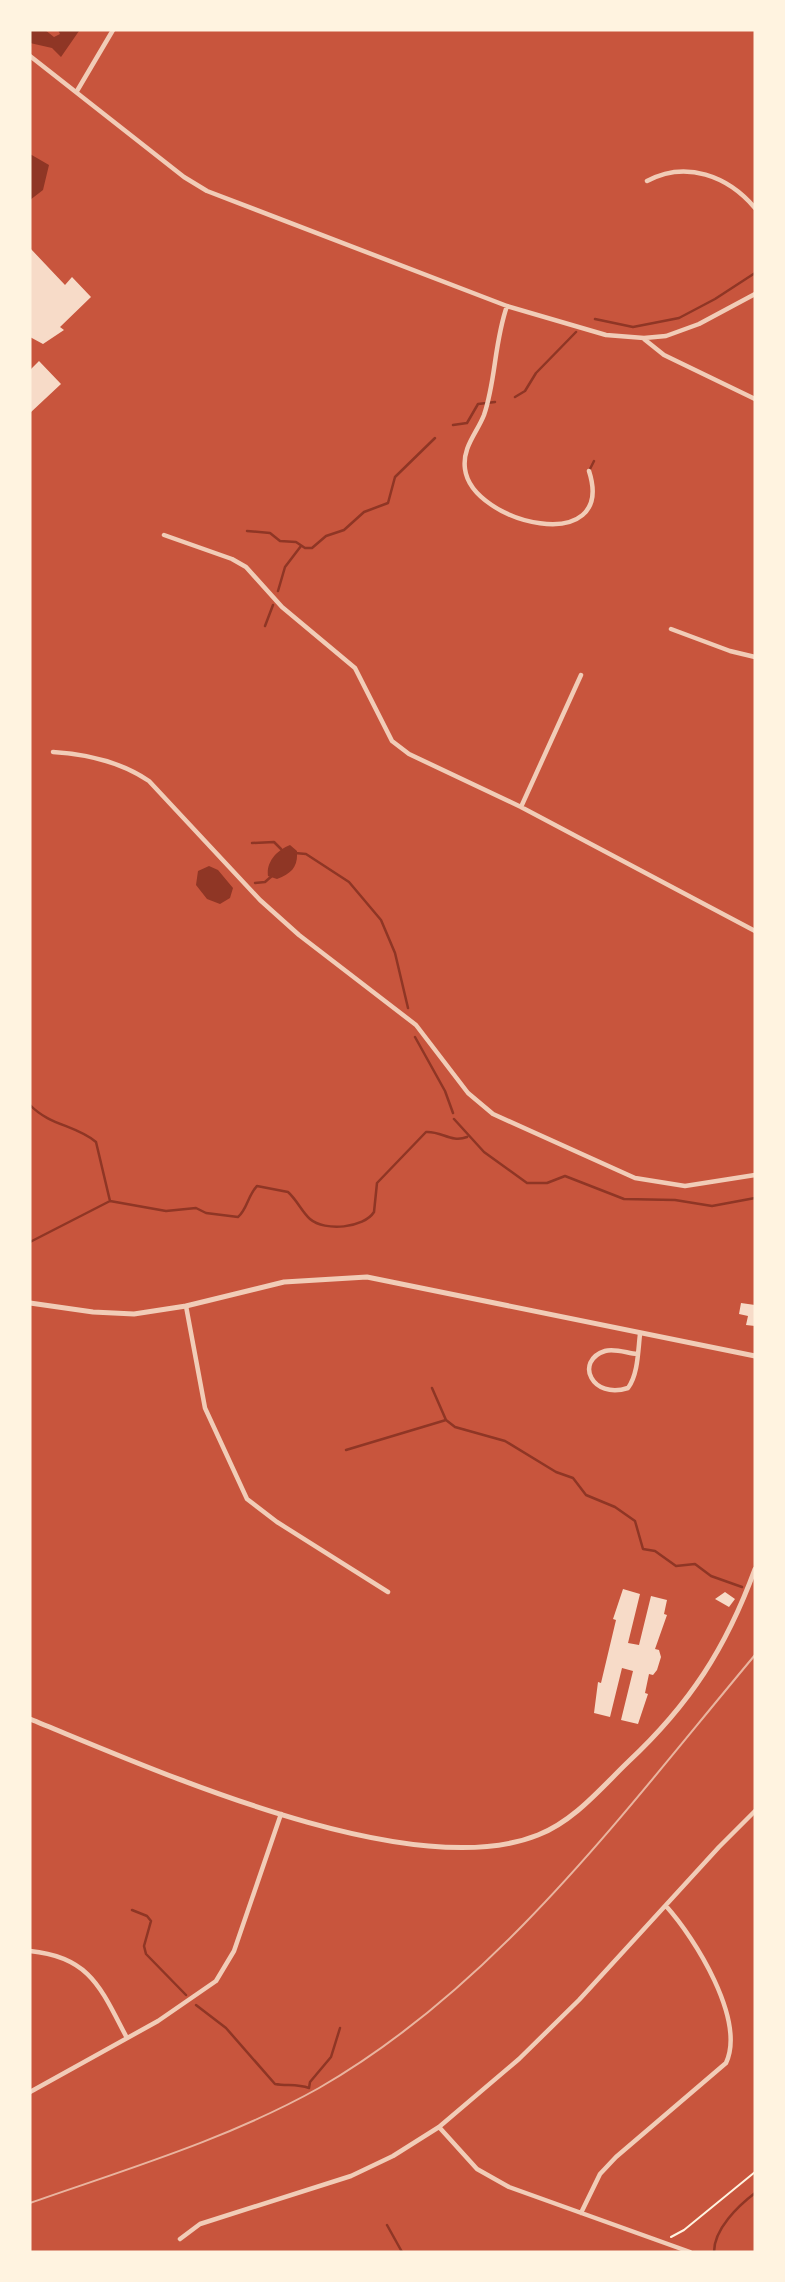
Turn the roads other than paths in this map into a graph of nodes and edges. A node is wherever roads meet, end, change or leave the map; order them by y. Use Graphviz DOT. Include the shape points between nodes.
graph roads {
  1 [pos="113,30"];
  2 [pos="30,56"];
  3 [pos="77,91"];
  4 [pos="647,181"];
  5 [pos="755,208"];
  6 [pos="755,295"];
  7 [pos="507,306"];
  8 [pos="644,338"];
  9 [pos="755,398"];
  10 [pos="589,471"];
  11 [pos="164,535"];
  12 [pos="671,629"];
  13 [pos="755,657"];
  14 [pos="581,675"];
  15 [pos="53,752"];
  16 [pos="521,807"];
  17 [pos="755,932"];
  18 [pos="755,1175"];
  19 [pos="30,1303"];
  20 [pos="186,1306"];
  21 [pos="640,1334"];
  22 [pos="637,1354"];
  23 [pos="755,1356"];
  24 [pos="755,1569"];
  25 [pos="388,1592"];
  26 [pos="30,1719"];
  27 [pos="755,1811"];
  28 [pos="281,1814"];
  29 [pos="666,1906"];
  30 [pos="30,1951"];
  31 [pos="127,2038"];
  32 [pos="30,2092"];
  33 [pos="439,2127"];
  34 [pos="581,2213"];
  35 [pos="180,2239"];
  36 [pos="690,2252"];
  1 -- 3 [label="street"];
  2 -- 3 [label="street"];
  3 -- 7 [label="street" via="207,191"];
  4 -- 5 [label="street" via="669,173 712,176 736,189"];
  6 -- 8 [label="street" via="681,331"];
  7 -- 8 [label="street" via="606,335"];
  7 -- 10 [label="street" via="485,412 469,442 464,464 470,485 485,500 536,524 549,525 573,521 588,510 594,492"];
  8 -- 9 [label="street" via="664,355"];
  11 -- 16 [label="street" via="246,567 282,607 355,667 392,741 409,754"];
  12 -- 13 [label="street"];
  14 -- 16 [label="street"];
  15 -- 18 [label="street" via="76,752 129,769 149,781 269,907 416,1026 468,1093 492,1114 635,1178 685,1186"];
  16 -- 17 [label="street"];
  19 -- 20 [label="street" via="116,1315"];
  20 -- 21 [label="street" via="284,1282 366,1277"];
  20 -- 25 [label="street" via="205,1408 247,1499"];
  21 -- 22 [label="street"];
  21 -- 23 [label="street"];
  22 -- 22 [label="street" via="607,1350 597,1355 589,1377 594,1386 608,1392 628,1388"];
  24 -- 28 [label="street" via="720,1650 677,1712 592,1797 541,1834 498,1846 445,1848"];
  26 -- 28 [label="street"];
  27 -- 29 [label="street"];
  28 -- 31 [label="street" via="222,1974 207,1990"];
  29 -- 33 [label="street" via="529,2049"];
  29 -- 34 [label="street" via="704,1955 730,2029 730,2056 615,2157 600,2174"];
  30 -- 31 [label="street" via="57,1955 83,1968 97,1981"];
  31 -- 32 [label="street"];
  33 -- 34 [label="street" via="486,2175"];
  33 -- 35 [label="street" via="351,2176 200,2224"];
  34 -- 36 [label="street"];
}
